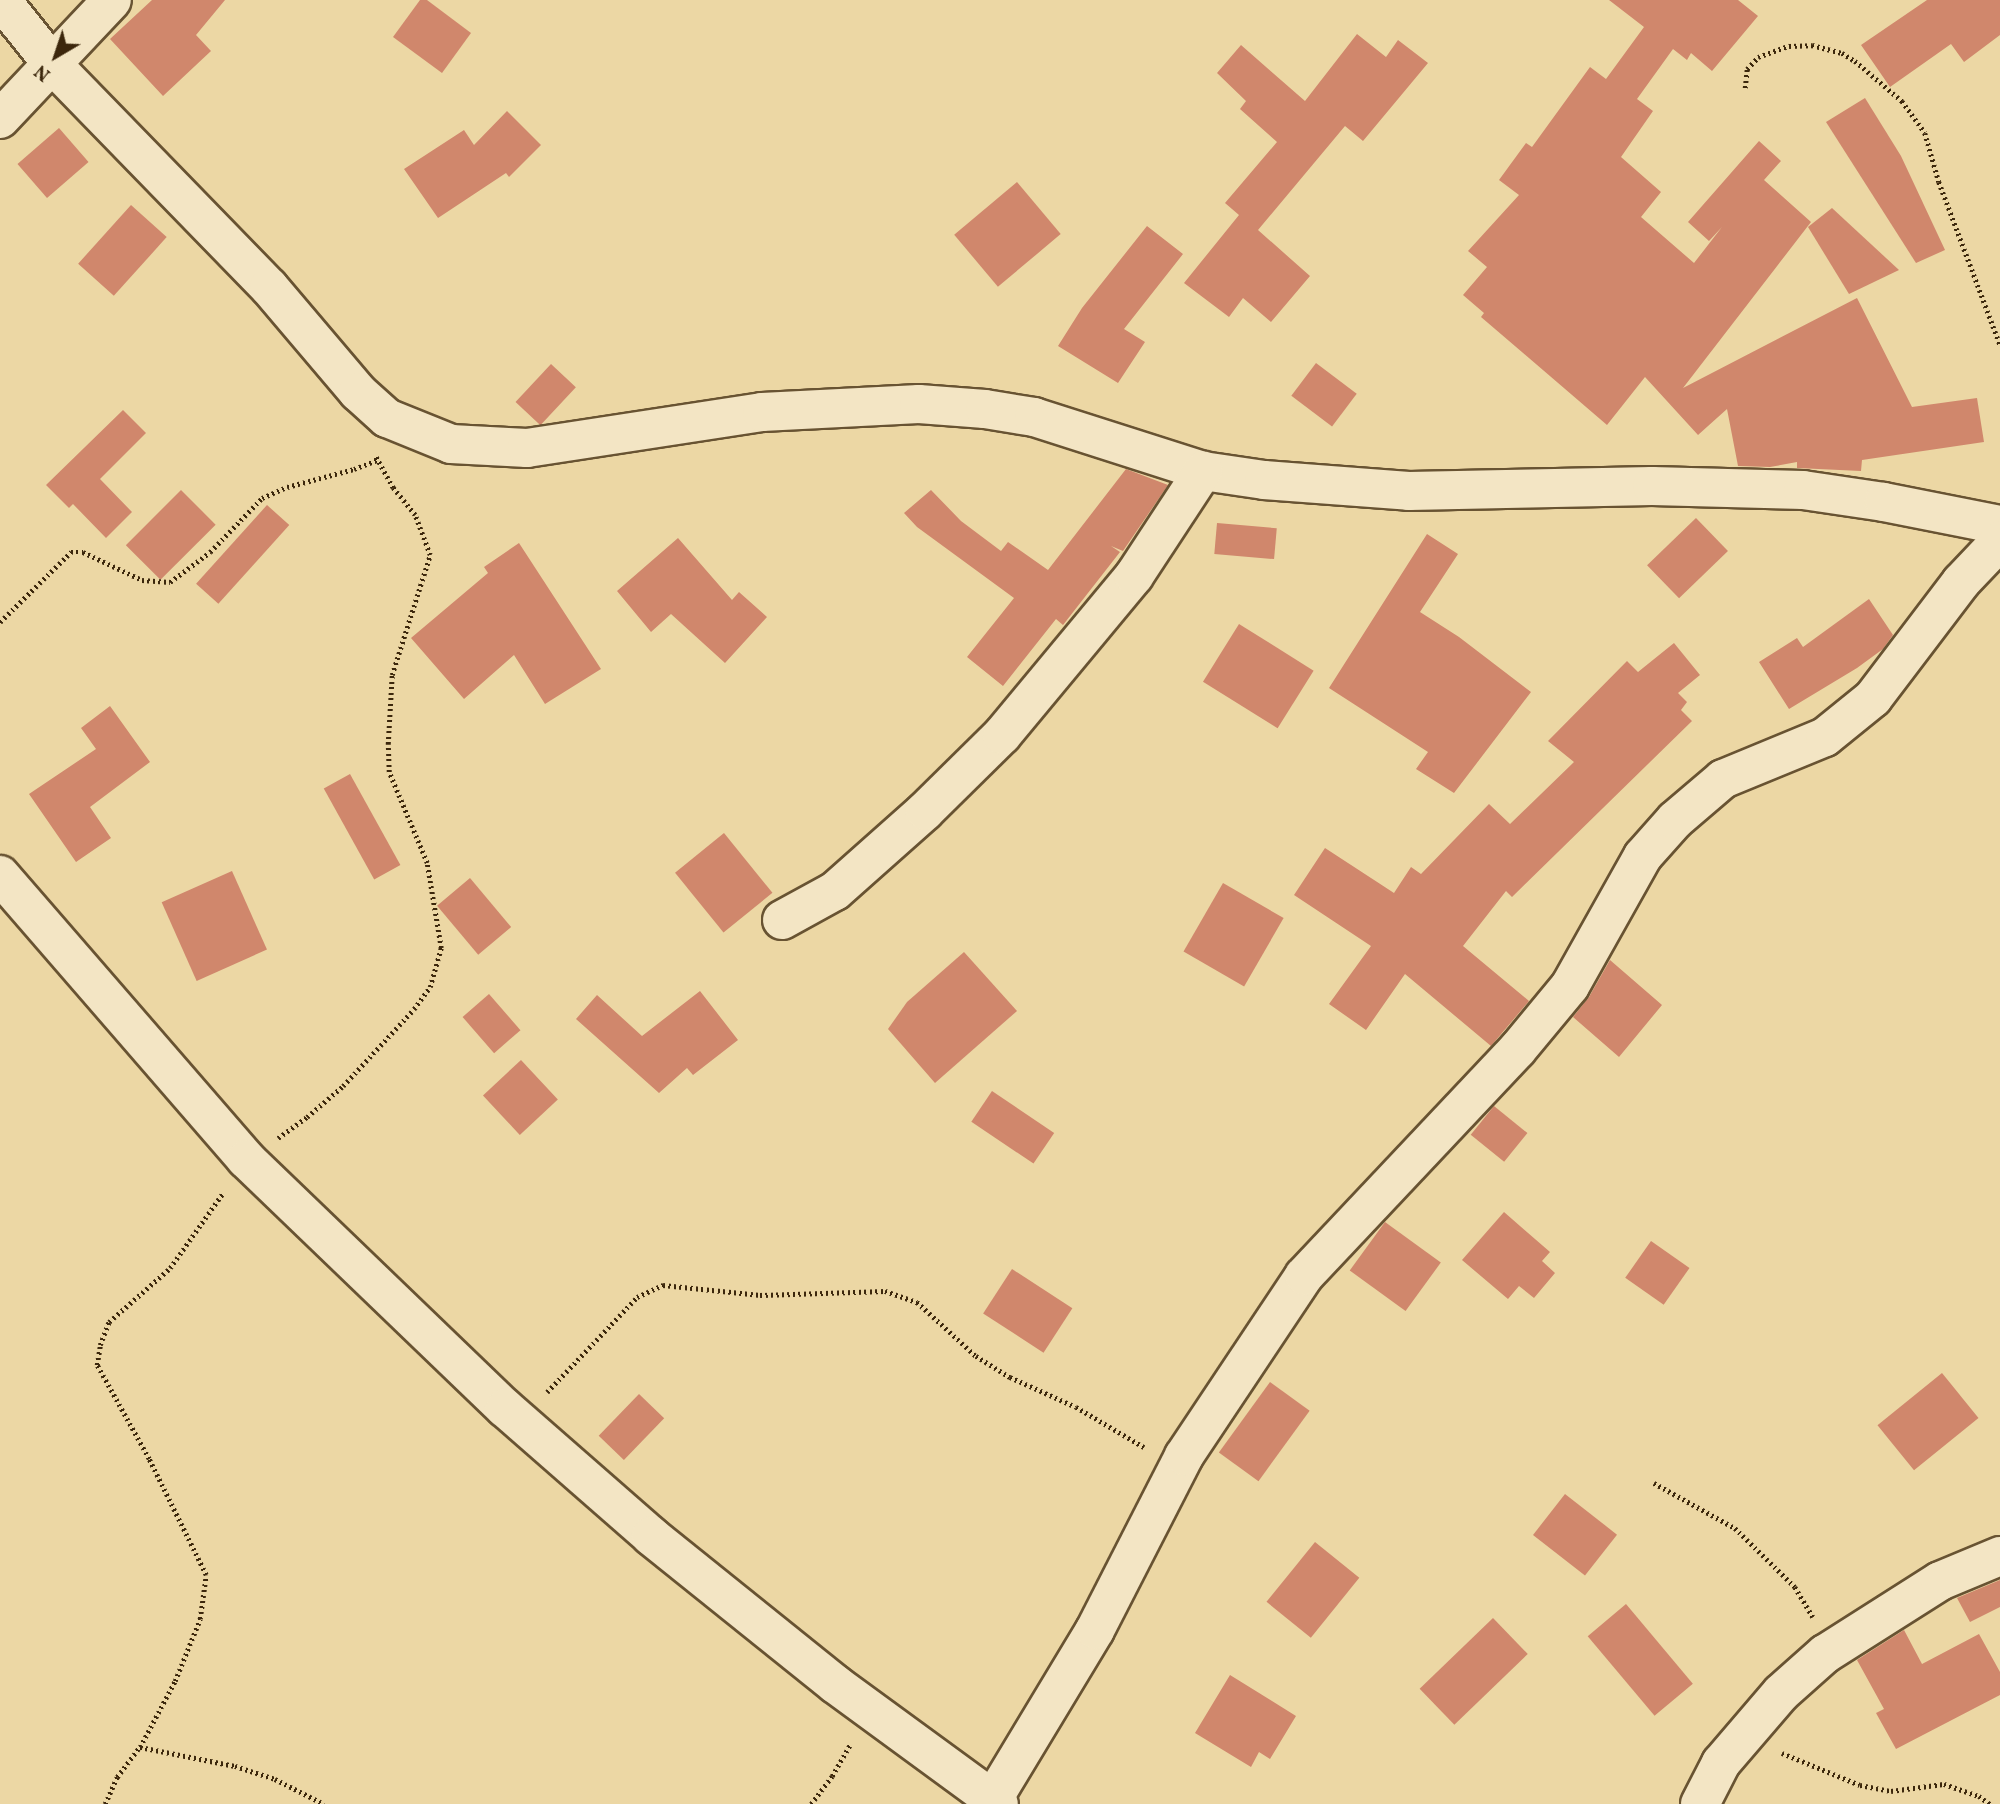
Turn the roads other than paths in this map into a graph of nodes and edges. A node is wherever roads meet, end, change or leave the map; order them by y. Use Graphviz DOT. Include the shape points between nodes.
graph roads {
  1 [pos="1,0"];
  2 [pos="113,0"];
  3 [pos="53,65"];
  4 [pos="0,119"];
  5 [pos="1203,471"];
  6 [pos="2000,525"];
  7 [pos="2000,541"];
  8 [pos="0,875"];
  9 [pos="782,920"];
  10 [pos="2000,1556"];
  11 [pos="996,1802"];
  12 [pos="1700,1804"];
  1 -- 3 [label="street"];
  2 -- 3 [label="street"];
  3 -- 4 [label="street"];
  3 -- 5 [label="street" via="269,287 374,407 387,418 451,444 527,447 762,412 919,404 1034,417"];
  5 -- 6 [label="street" via="1409,491 1652,486 1803,490"];
  5 -- 9 [label="street" via="1134,576 1002,735 835,891"];
  7 -- 11 [label="street" via="1961,582 1872,698 1825,737 1723,779 1675,820 1643,856 1570,986 1517,1049 1304,1276 1178,1467 1095,1630"];
  8 -- 11 [label="street" via="246,1159 520,1421 651,1536"];
  10 -- 12 [label="street" via="1940,1581 1825,1654 1781,1693 1721,1763"];
}
